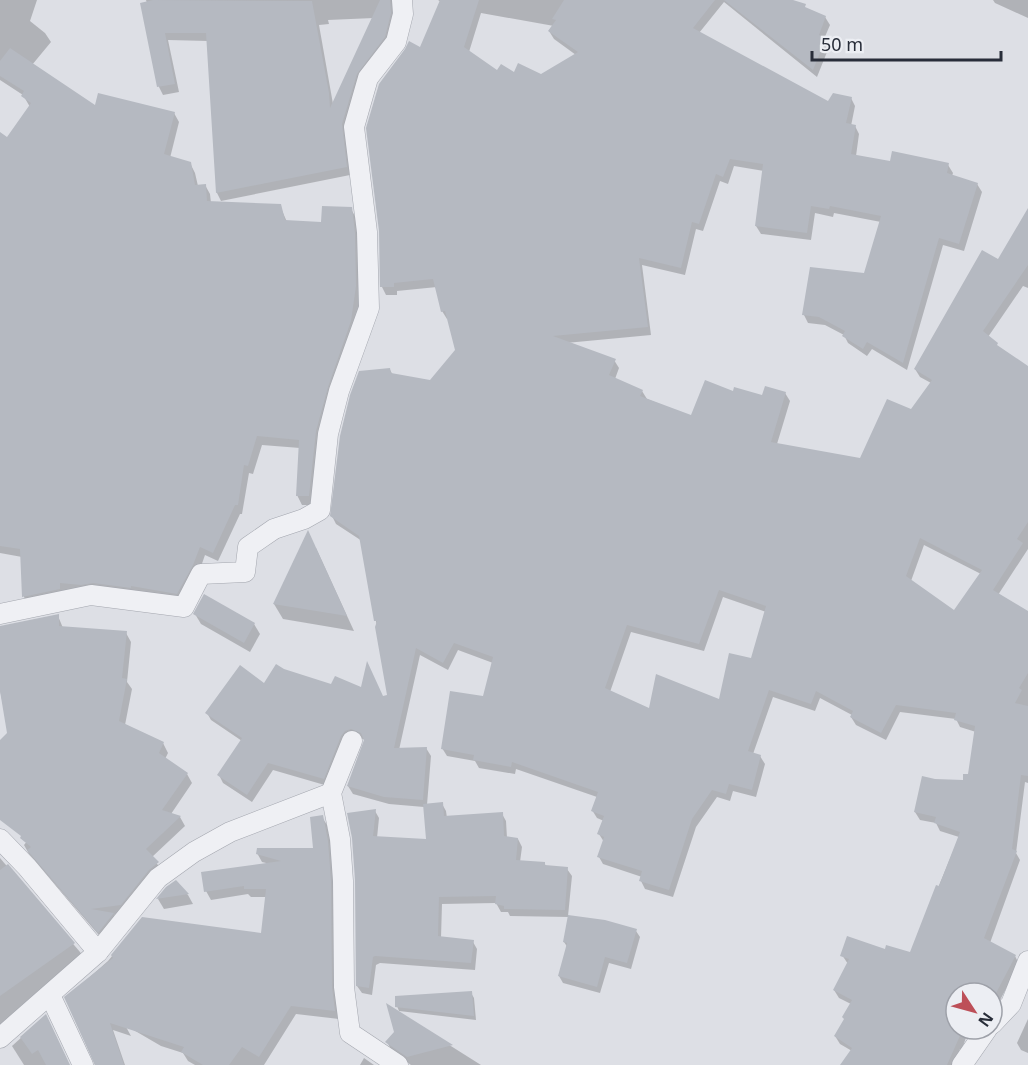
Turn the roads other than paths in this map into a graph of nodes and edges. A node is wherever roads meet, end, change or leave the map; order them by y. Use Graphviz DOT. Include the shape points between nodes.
graph roads {
  1 [pos="402,0"];
  2 [pos="0,614"];
  3 [pos="352,741"];
  4 [pos="331,793"];
  5 [pos="0,839"];
  6 [pos="98,952"];
  7 [pos="1028,961"];
  8 [pos="50,995"];
  9 [pos="1004,1011"];
  10 [pos="0,1038"];
  11 [pos="979,1041"];
  12 [pos="83,1065"];
  13 [pos="398,1065"];
  14 [pos="962,1065"];
  1 -- 2 [label="street" via="404,14 396,42 368,78 354,127 367,232 369,308 328,434 320,510 274,529 248,547 246,572 201,574 184,607 92,595"];
  3 -- 4 [label="street"];
  4 -- 6 [label="street" via="230,832 194,852 158,878"];
  4 -- 13 [label="street" via="340,839 344,987 350,1033"];
  5 -- 6 [label="street"];
  6 -- 8 [label="street"];
  7 -- 9 [label="street" via="1011,1004"];
  8 -- 10 [label="street"];
  8 -- 12 [label="street"];
  11 -- 14 [label="street"];
}
